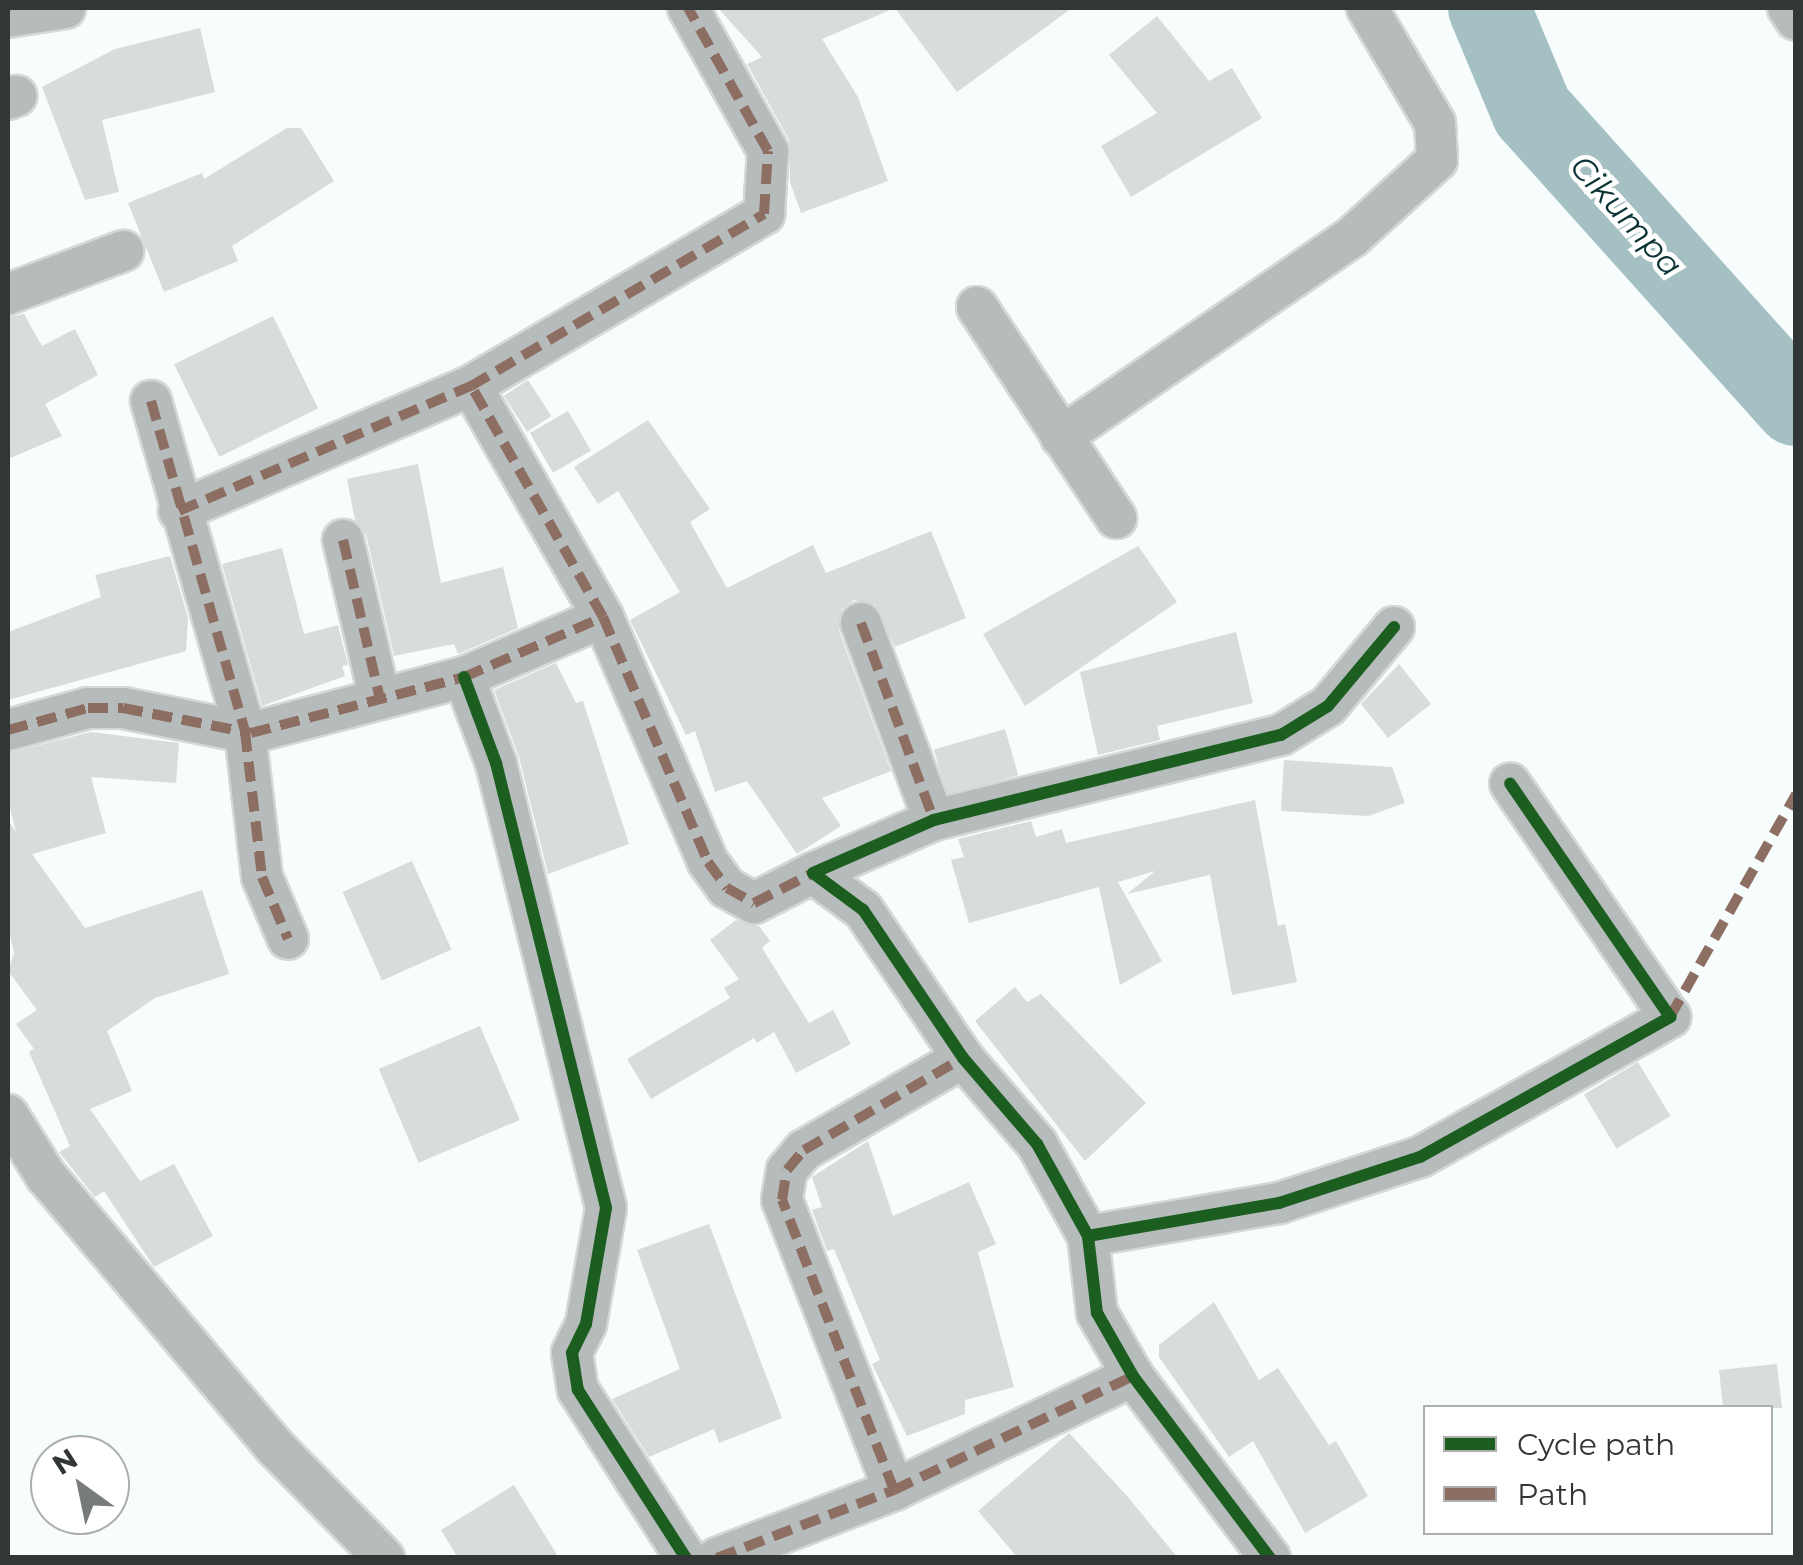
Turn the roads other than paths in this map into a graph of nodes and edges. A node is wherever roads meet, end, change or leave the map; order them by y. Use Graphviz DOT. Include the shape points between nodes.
graph roads {
  1 [pos="65,8"];
  2 [pos="688,8"];
  3 [pos="1367,8"];
  4 [pos="1788,8"];
  5 [pos="8,18"];
  6 [pos="1796,20"];
  7 [pos="124,250"];
  8 [pos="8,294"];
  9 [pos="977,307"];
  10 [pos="471,386"];
  11 [pos="151,401"];
  12 [pos="1061,437"];
  13 [pos="178,510"];
  14 [pos="1116,518"];
  15 [pos="343,540"];
  16 [pos="603,617"];
  17 [pos="861,623"];
  18 [pos="1394,626"];
  19 [pos="464,677"];
  20 [pos="380,699"];
  21 [pos="8,730"];
  22 [pos="245,732"];
  23 [pos="1510,783"];
  24 [pos="934,820"];
  25 [pos="813,873"];
  26 [pos="288,939"];
  27 [pos="963,1058"];
  28 [pos="8,1115"];
  29 [pos="1088,1236"];
  30 [pos="1133,1376"];
  31 [pos="894,1490"];
  32 [pos="384,1558"];
  33 [pos="686,1558"];
  34 [pos="716,1558"];
  35 [pos="1270,1558"];
  1 -- 5 [label="street"];
  2 -- 10 [label="street" via="768,151 764,214"];
  3 -- 12 [label="street" via="1435,123 1436,160 1351,238"];
  4 -- 6 [label="street"];
  7 -- 8 [label="street"];
  9 -- 12 [label="street"];
  10 -- 13 [label="street"];
  10 -- 16 [label="street"];
  11 -- 13 [label="street"];
  12 -- 14 [label="street"];
  13 -- 22 [label="street"];
  15 -- 20 [label="street"];
  16 -- 19 [label="street"];
  16 -- 25 [label="street" via="708,862 727,888 754,903"];
  17 -- 24 [label="street"];
  18 -- 24 [label="street" via="1328,706 1282,735"];
  19 -- 20 [label="street"];
  19 -- 33 [label="street" via="496,763 606,1208 586,1324 572,1352 578,1390"];
  20 -- 22 [label="street"];
  21 -- 22 [label="street" via="88,708 123,708"];
  22 -- 26 [label="street" via="262,877"];
  23 -- 29 [label="street" via="1670,1017 1420,1157 1279,1202"];
  24 -- 25 [label="street"];
  25 -- 27 [label="street" via="862,910"];
  27 -- 29 [label="street" via="1038,1144"];
  27 -- 31 [label="street" via="804,1150 788,1170 782,1200"];
  28 -- 32 [label="street" via="46,1176 274,1446"];
  29 -- 30 [label="street" via="1097,1312"];
  30 -- 31 [label="street"];
  30 -- 35 [label="street"];
  31 -- 34 [label="street"];
}
